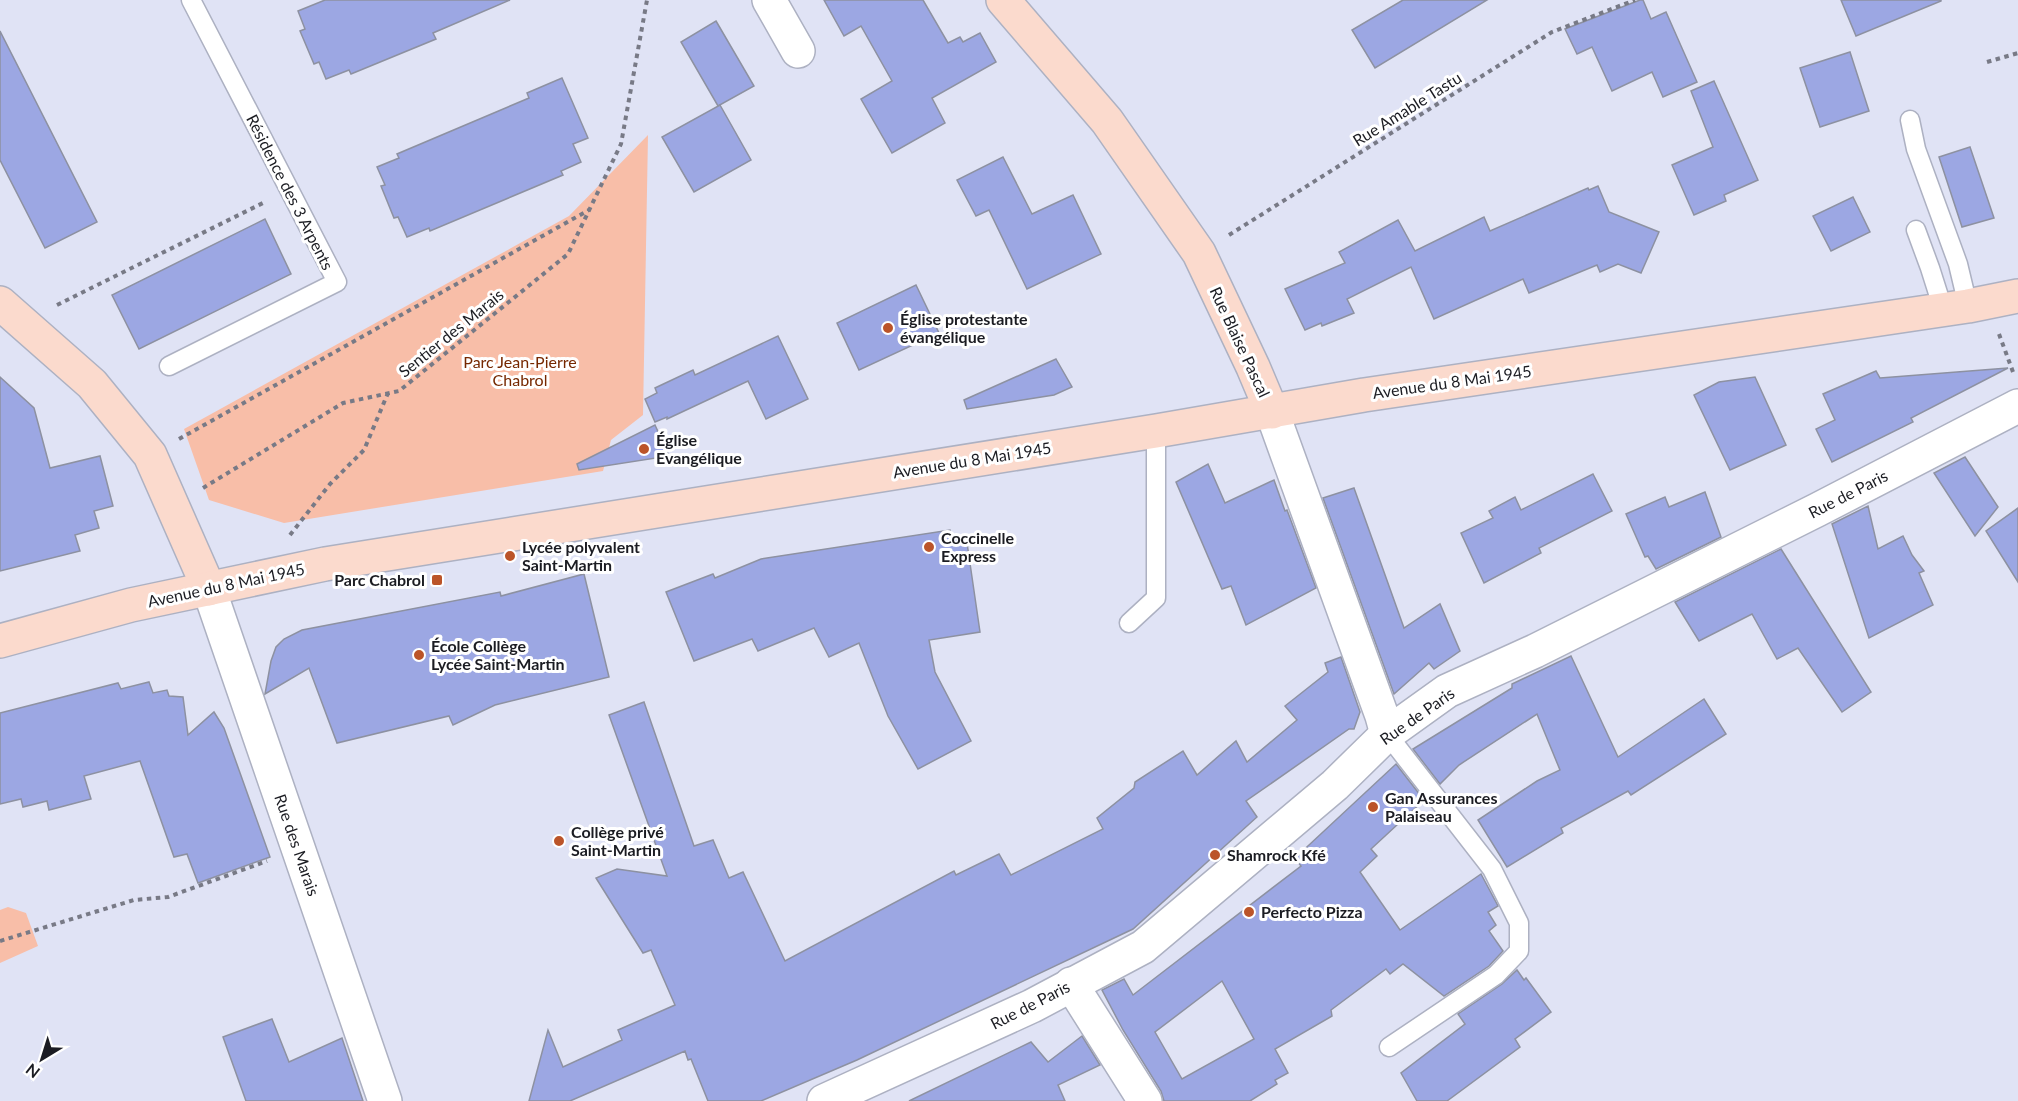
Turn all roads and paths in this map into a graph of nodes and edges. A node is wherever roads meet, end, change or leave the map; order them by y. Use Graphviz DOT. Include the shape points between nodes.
graph roads {
  1 [pos="191,0"];
  2 [pos="647,0"];
  3 [pos="768,0"];
  4 [pos="1003,0"];
  5 [pos="1635,0"];
  6 [pos="798,51"];
  7 [pos="2018,53"];
  8 [pos="1987,62"];
  9 [pos="1910,120"];
  10 [pos="289,190"];
  11 [pos="589,210"];
  12 [pos="1916,230"];
  13 [pos="1199,253"];
  14 [pos="0,303"];
  15 [pos="1984,308"];
  16 [pos="32,331"];
  17 [pos="169,366"];
  18 [pos="2016,391"];
  19 [pos="388,393"];
  20 [pos="1272,412"];
  21 [pos="1156,431"];
  22 [pos="150,455"];
  23 [pos="173,506"];
  24 [pos="279,573"];
  25 [pos="209,589"];
  26 [pos="1130,623"];
  27 [pos="0,641"];
  28 [pos="1387,734"];
  29 [pos="298,849"];
  30 [pos="0,941"];
  31 [pos="1071,984"];
  32 [pos="1389,1047"];
  33 [pos="385,1101"];
  34 [pos="824,1101"];
  35 [pos="1145,1101"];
  1 -- 10 [label="lane, Résidence des 3 Arpents"];
  2 -- 11 [label="path, Sentier des Marais" via="621,144"];
  3 -- 6 [label="street"];
  4 -- 13 [label="main road, Rue Blaise Pascal" via="1107,122"];
  5 -- 13 [label="path, Rue Amable Tastu" via="1552,32"];
  7 -- 8 [label="path"];
  9 -- 15 [label="lane" via="1916,149 1958,264"];
  10 -- 16 [label="path" via="47,310"];
  10 -- 17 [label="lane, Résidence des 3 Arpents" via="337,282"];
  11 -- 19 [label="path, Sentier des Marais" via="568,254 399,391"];
  11 -- 22 [label="path, Sentier des Marais"];
  12 -- 15 [label="lane" via="1930,268"];
  13 -- 20 [label="main road, Rue Blaise Pascal"];
  14 -- 16 [label="main road"];
  15 -- 18 [label="path"];
  15 -- 20 [label="main road, Avenue du 8 Mai 1945" via="1364,395"];
  16 -- 22 [label="main road" via="92,384"];
  18 -- 28 [label="street, Rue de Paris" via="1816,510 1448,691"];
  19 -- 23 [label="path, Sentier des Marais" via="342,403"];
  19 -- 24 [label="path" via="364,450 330,484 278,549"];
  20 -- 21 [label="main road, Avenue du 8 Mai 1945"];
  20 -- 28 [label="street, Rue Blaise Pascal"];
  21 -- 24 [label="main road, Avenue du 8 Mai 1945"];
  21 -- 26 [label="lane" via="1156,598"];
  22 -- 23 [label="main road"];
  23 -- 25 [label="main road"];
  24 -- 25 [label="main road, Avenue du 8 Mai 1945"];
  25 -- 27 [label="main road, Avenue du 8 Mai 1945" via="131,605"];
  25 -- 29 [label="street, Rue des Marais"];
  28 -- 31 [label="street, Rue de Paris" via="1335,785 1143,947"];
  28 -- 32 [label="lane" via="1492,869 1519,923 1519,951 1496,975"];
  29 -- 30 [label="path" via="168,897 134,900"];
  29 -- 33 [label="street, Rue des Marais"];
  31 -- 34 [label="street, Rue de Paris" via="1032,1006"];
  31 -- 35 [label="street"];
}
